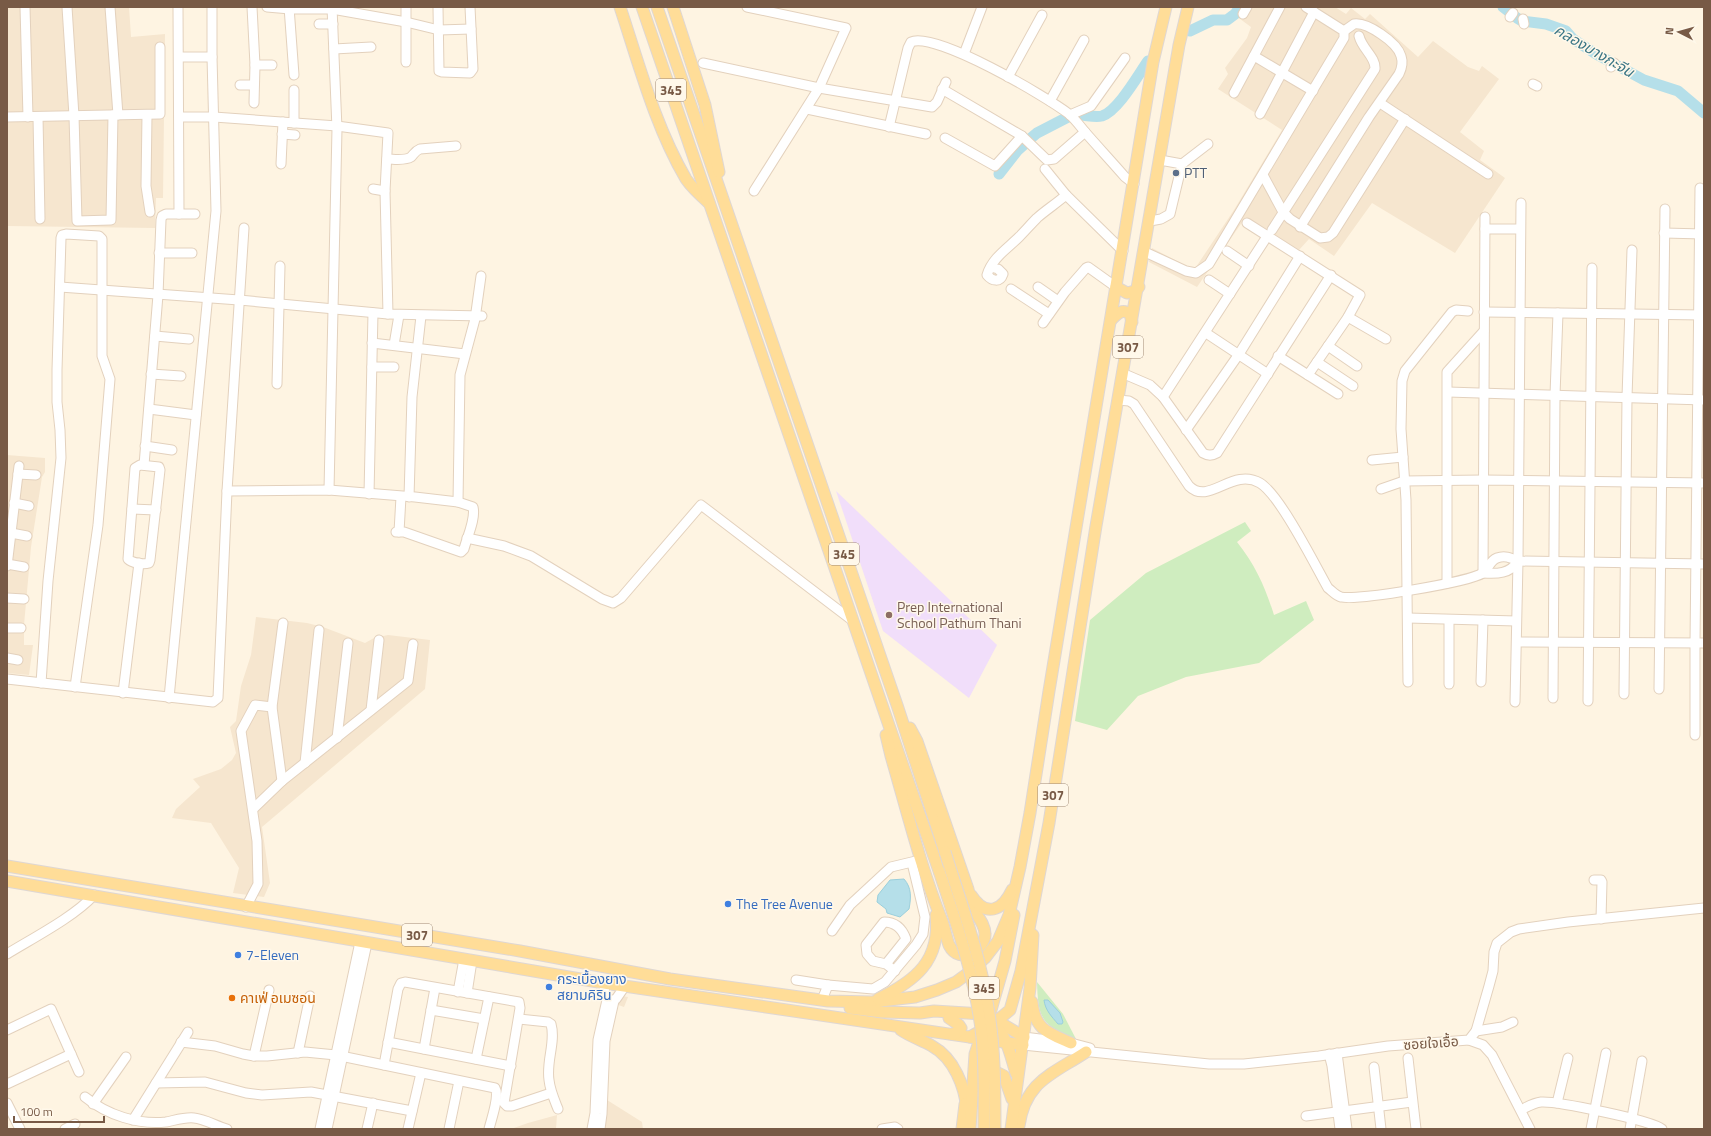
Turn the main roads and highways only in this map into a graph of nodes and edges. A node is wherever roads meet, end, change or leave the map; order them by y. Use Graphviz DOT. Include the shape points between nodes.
graph roads {
  1 [pos="620,7"];
  2 [pos="642,7"];
  3 [pos="656,7"];
  4 [pos="674,7"];
  5 [pos="1166,7"];
  6 [pos="1188,7"];
  7 [pos="714,165"];
  8 [pos="710,204"];
  9 [pos="1116,286"];
  10 [pos="1139,287"];
  11 [pos="1111,320"];
  12 [pos="1132,322"];
  13 [pos="876,687"];
  14 [pos="897,705"];
  15 [pos="7,866"];
  16 [pos="1020,867"];
  17 [pos="7,881"];
  18 [pos="968,889"];
  19 [pos="189,897"];
  20 [pos="1034,903"];
  21 [pos="935,904"];
  22 [pos="186,912"];
  23 [pos="1030,918"];
  24 [pos="1013,925"];
  25 [pos="1030,988"];
  26 [pos="825,1001"];
  27 [pos="872,1002"];
  28 [pos="920,1014"];
  29 [pos="950,1018"];
  30 [pos="897,1027"];
  31 [pos="986,1027"];
  32 [pos="952,1034"];
  33 [pos="1017,1041"];
  34 [pos="1071,1043"];
  35 [pos="1086,1052"];
  36 [pos="1018,1077"];
  37 [pos="973,1083"];
  38 [pos="966,1101"];
  39 [pos="1014,1113"];
  40 [pos="962,1129"];
  41 [pos="969,1129"];
  42 [pos="984,1129"];
  43 [pos="995,1129"];
  44 [pos="1011,1129"];
  45 [pos="1018,1129"];
  1 -- 8 [label="main road" via="653,106 669,144 687,179 696,192"];
  2 -- 8 [label="main road, 345"];
  3 -- 7 [label="main road, 345"];
  4 -- 7 [label="main road" via="702,93"];
  5 -- 9 [label="main road, 307" via="1153,62"];
  6 -- 10 [label="main road, 307"];
  7 -- 14 [label="main road, 345" via="723,200"];
  8 -- 13 [label="main road, 345"];
  9 -- 10 [label="main road" via="1127,293"];
  9 -- 11 [label="main road, 307"];
  10 -- 12 [label="main road, 307"];
  11 -- 12 [label="main road" via="1124,311 1130,314"];
  11 -- 16 [label="main road, 307"];
  12 -- 20 [label="main road, 307"];
  13 -- 21 [label="main road" via="917,861"];
  13 -- 42 [label="main road, 345, bridge" via="954,916 979,1016"];
  14 -- 18 [label="main road" via="917,742"];
  14 -- 43 [label="main road, 345, bridge" via="978,962 988,1007 994,1056"];
  15 -- 19 [label="main road, 307"];
  16 -- 18 [label="main road" via="1006,900 999,908 985,909 976,902"];
  16 -- 24 [label="main road, 307"];
  16 -- 27 [label="main road" via="1004,927 991,952 976,967 956,982 938,990"];
  17 -- 22 [label="main road, 307"];
  18 -- 21 [label="main road" via="986,936 968,955 954,953"];
  19 -- 22 [label="main road"];
  19 -- 26 [label="main road, 307" via="670,978"];
  20 -- 23 [label="main road"];
  20 -- 25 [label="main road, 307"];
  21 -- 27 [label="main road" via="937,922 934,945 921,970 902,987"];
  22 -- 30 [label="main road, 307" via="604,983"];
  23 -- 24 [label="main road" via="1020,929"];
  23 -- 31 [label="main road" via="1021,971 1012,1004 1006,1015"];
  24 -- 31 [label="main road, 307" via="999,983 996,1012"];
  25 -- 33 [label="main road, 307"];
  25 -- 34 [label="main road" via="1034,1016 1039,1026 1049,1034"];
  26 -- 27 [label="main road"];
  26 -- 28 [label="main road, 307" via="844,1007"];
  28 -- 29 [label="main road"];
  28 -- 31 [label="main road, 307" via="934,1011"];
  29 -- 31 [label="main road"];
  29 -- 32 [label="main road" via="961,1028"];
  30 -- 32 [label="main road, 307"];
  30 -- 38 [label="main road" via="942,1053 958,1074"];
  31 -- 32 [label="main road, 307"];
  31 -- 33 [label="main road, 307"];
  31 -- 33 [label="main road"];
  31 -- 33 [label="main road, 307"];
  31 -- 37 [label="main road" via="975,1054"];
  33 -- 36 [label="main road"];
  33 -- 36 [label="main road"];
  33 -- 37 [label="main road" via="985,1058"];
  35 -- 45 [label="main road" via="1063,1065 1032,1089 1024,1104"];
  36 -- 39 [label="main road"];
  37 -- 39 [label="main road" via="980,1073 985,1071 1000,1073 1008,1083"];
  37 -- 41 [label="main road"];
  38 -- 40 [label="main road"];
  38 -- 41 [label="main road"];
  39 -- 44 [label="main road"];
  39 -- 45 [label="main road"];
}
